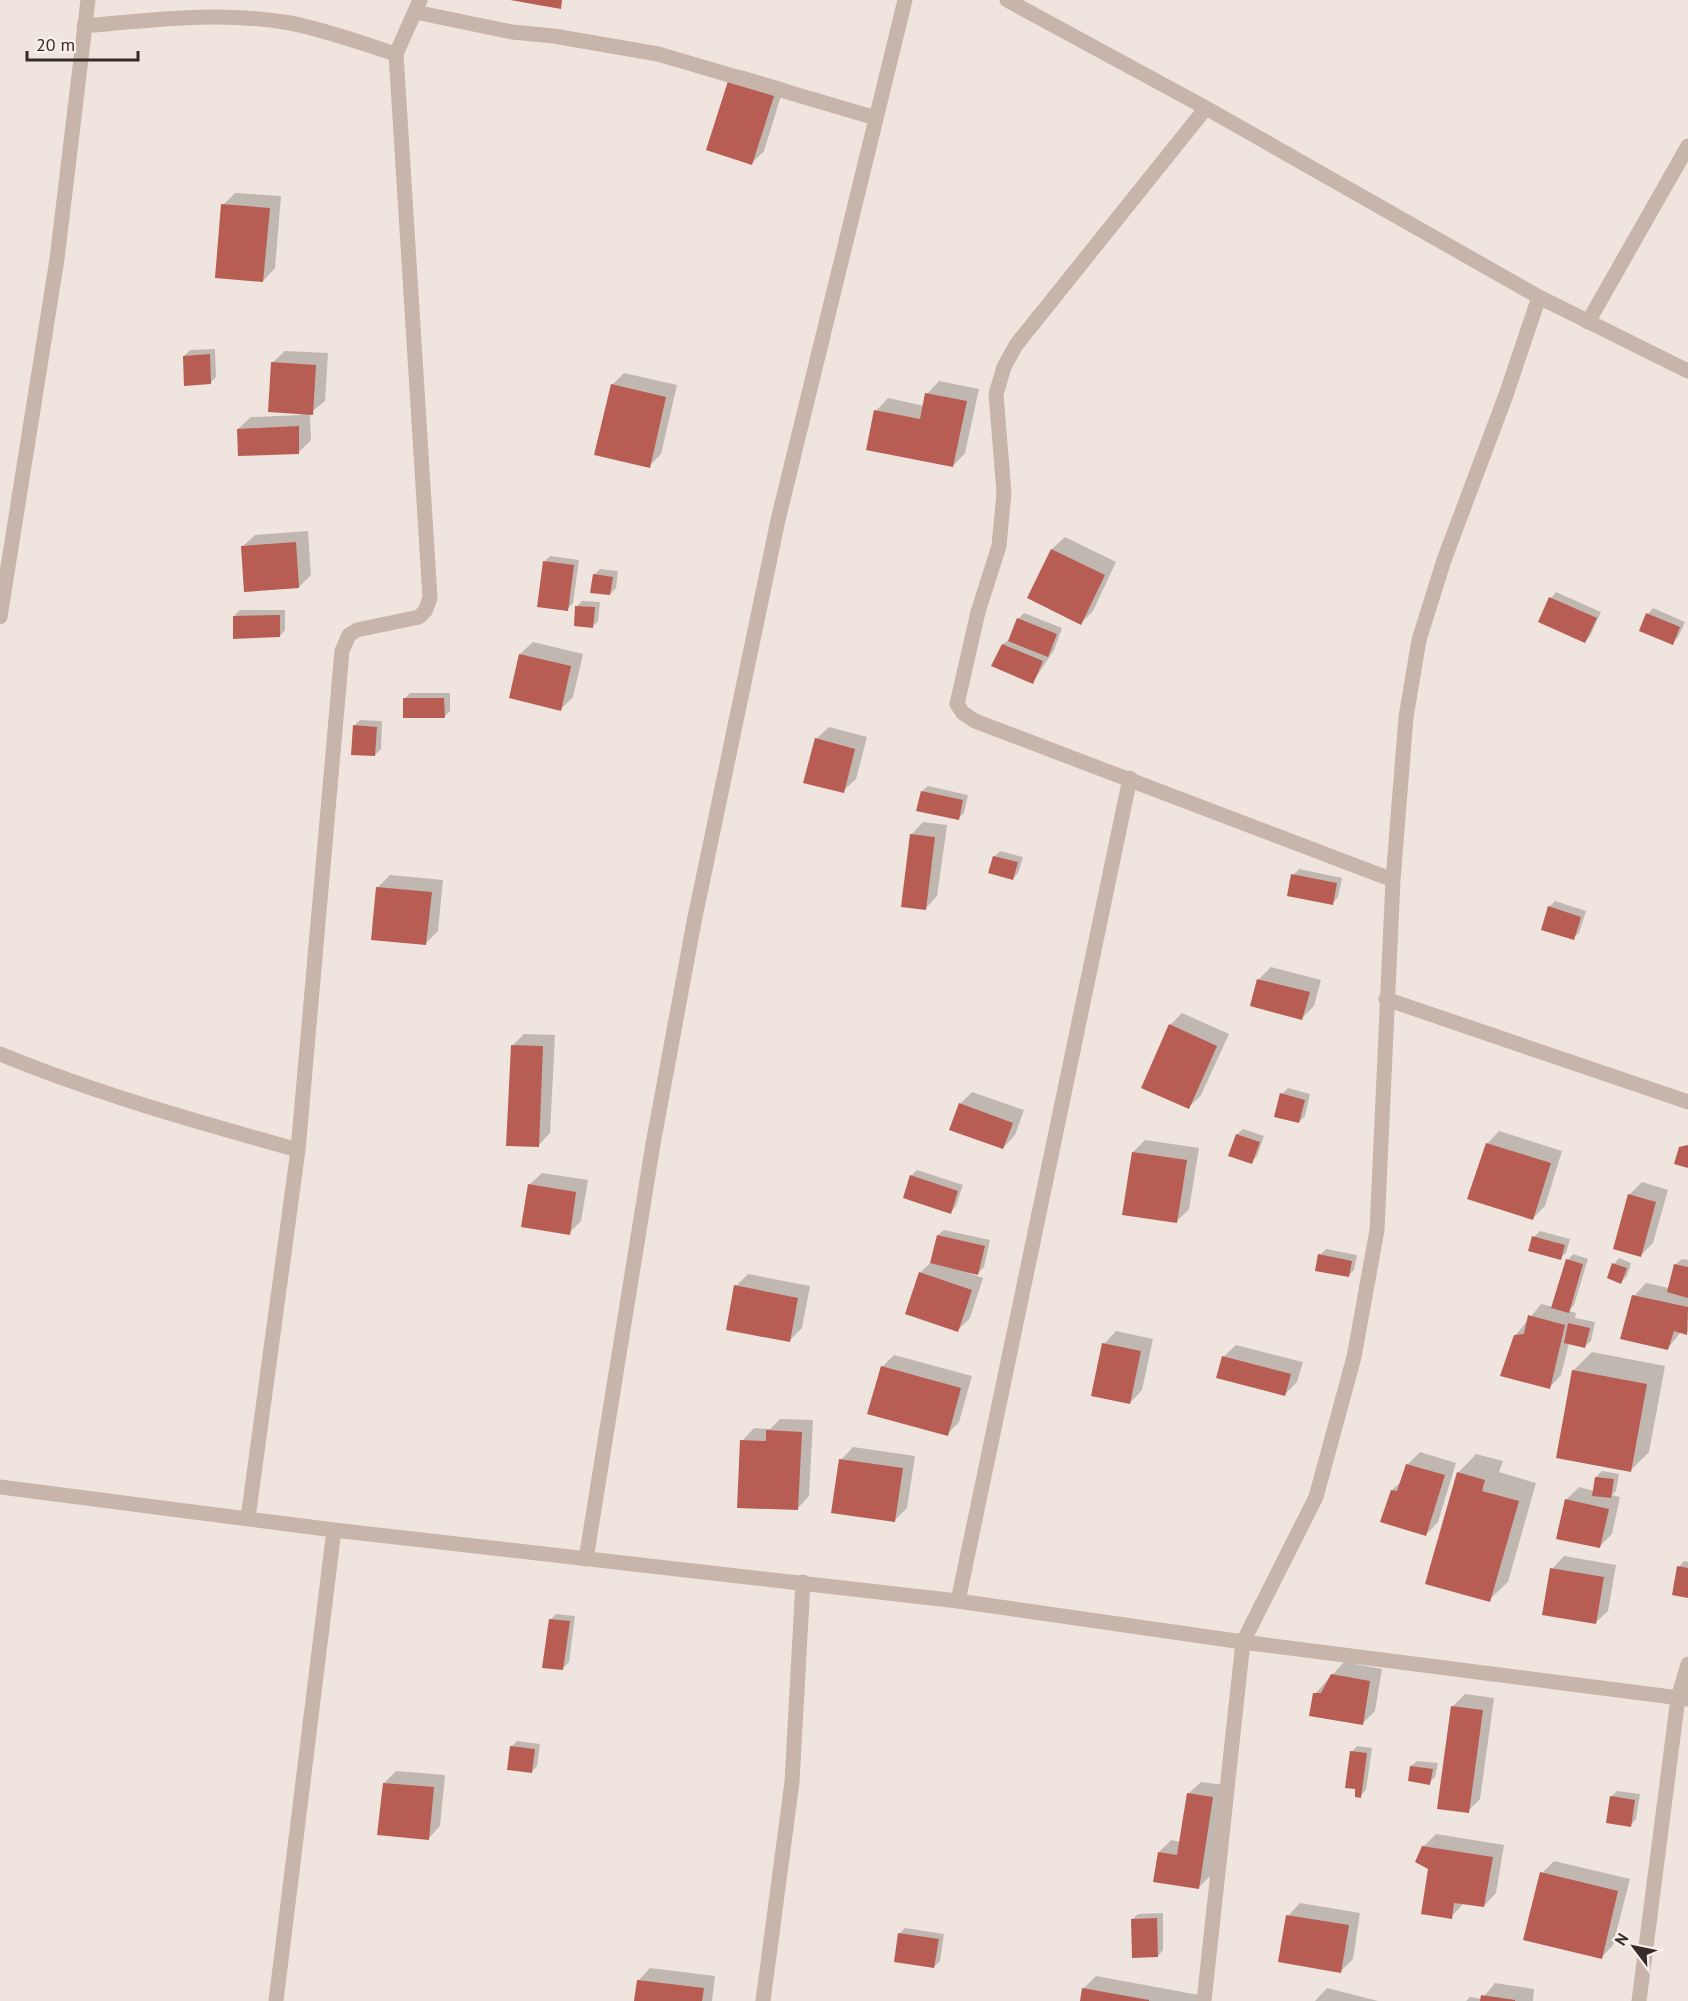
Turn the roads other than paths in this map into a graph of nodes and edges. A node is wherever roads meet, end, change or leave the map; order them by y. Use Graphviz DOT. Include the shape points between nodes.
graph roads {
  1 [pos="88,0"];
  2 [pos="905,0"];
  3 [pos="1007,0"];
  4 [pos="418,6"];
  5 [pos="84,26"];
  6 [pos="396,54"];
  7 [pos="1206,108"];
  8 [pos="876,118"];
  9 [pos="1688,146"];
  10 [pos="1539,297"];
  11 [pos="1588,322"];
  12 [pos="1688,371"];
  13 [pos="0,617"];
  14 [pos="1130,778"];
  15 [pos="1393,880"];
  16 [pos="1386,999"];
  17 [pos="0,1054"];
  18 [pos="1688,1102"];
  19 [pos="298,1150"];
  20 [pos="0,1487"];
  21 [pos="248,1518"];
  22 [pos="334,1530"];
  23 [pos="586,1559"];
  24 [pos="803,1582"];
  25 [pos="958,1601"];
  26 [pos="1243,1642"];
  27 [pos="1688,1664"];
  28 [pos="1683,1698"];
  29 [pos="276,2001"];
  30 [pos="763,2001"];
  31 [pos="1204,2001"];
  32 [pos="1639,2001"];
  1 -- 5 [label="street"];
  2 -- 8 [label="street"];
  3 -- 7 [label="street"];
  4 -- 6 [label="street"];
  4 -- 8 [label="street" via="512,32 658,54"];
  5 -- 6 [label="street" via="202,17 249,19 325,31"];
  5 -- 13 [label="street" via="57,259"];
  6 -- 19 [label="street" via="430,598 419,617 357,630 349,635 342,651"];
  7 -- 10 [label="street"];
  7 -- 14 [label="street" via="1016,345 1004,367 996,394 1004,493 999,546 978,612 957,704 975,721"];
  8 -- 23 [label="street" via="778,519 694,922 653,1144"];
  9 -- 11 [label="street"];
  10 -- 11 [label="street"];
  10 -- 15 [label="street" via="1419,640 1406,717"];
  11 -- 12 [label="street"];
  14 -- 15 [label="street"];
  14 -- 25 [label="street"];
  15 -- 16 [label="street"];
  16 -- 18 [label="street"];
  16 -- 26 [label="street" via="1377,1230 1354,1357 1316,1497"];
  17 -- 19 [label="street" via="124,1098"];
  19 -- 21 [label="street"];
  20 -- 21 [label="street"];
  21 -- 22 [label="street"];
  22 -- 23 [label="street"];
  22 -- 29 [label="street"];
  23 -- 24 [label="street"];
  24 -- 25 [label="street"];
  24 -- 30 [label="street" via="792,1782"];
  25 -- 26 [label="street"];
  26 -- 28 [label="street"];
  26 -- 31 [label="street"];
  27 -- 28 [label="street"];
  28 -- 32 [label="street"];
}
